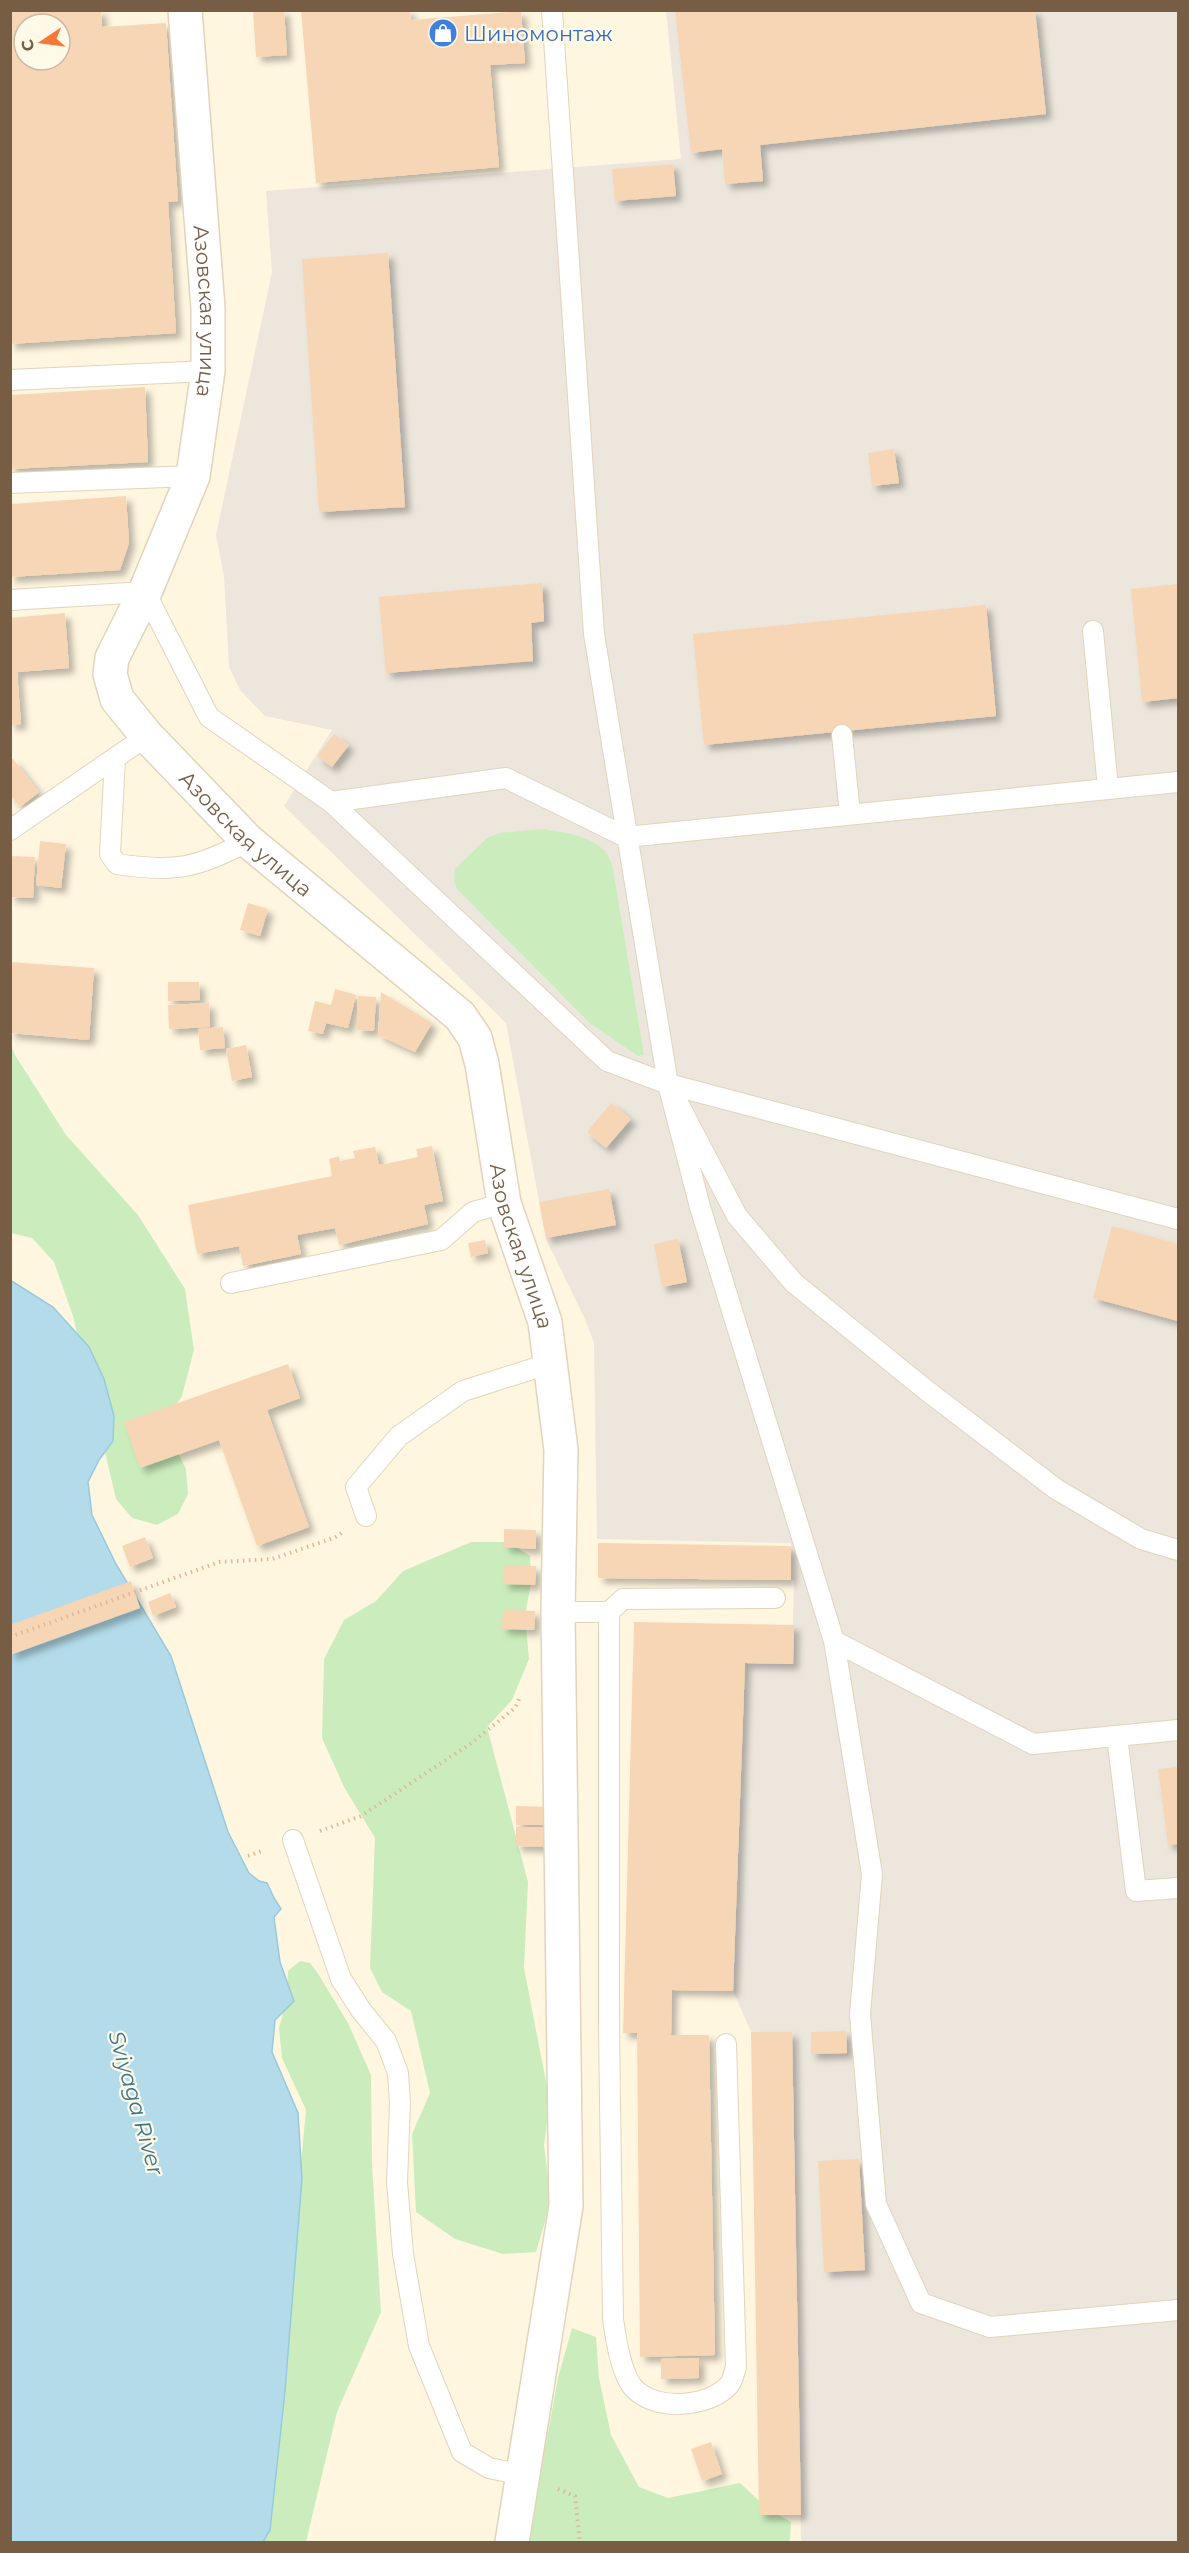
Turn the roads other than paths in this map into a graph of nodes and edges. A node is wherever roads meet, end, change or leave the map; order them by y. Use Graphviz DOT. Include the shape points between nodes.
graph roads {
  1 [pos="185,10"];
  2 [pos="552,10"];
  3 [pos="208,371"];
  4 [pos="10,380"];
  5 [pos="193,476"];
  6 [pos="10,483"];
  7 [pos="145,592"];
  8 [pos="10,600"];
  9 [pos="1093,631"];
  10 [pos="842,735"];
  11 [pos="147,736"];
  12 [pos="116,758"];
  13 [pos="1179,782"];
  14 [pos="1108,788"];
  15 [pos="331,802"];
  16 [pos="850,814"];
  17 [pos="10,830"];
  18 [pos="626,837"];
  19 [pos="248,841"];
  20 [pos="668,1084"];
  21 [pos="504,1203"];
  22 [pos="1179,1218"];
  23 [pos="231,1283"];
  24 [pos="551,1363"];
  25 [pos="366,1516"];
  26 [pos="1179,1550"];
  27 [pos="775,1598"];
  28 [pos="558,1612"];
  29 [pos="609,1612"];
  30 [pos="834,1641"];
  31 [pos="1179,1730"];
  32 [pos="1117,1736"];
  33 [pos="293,1840"];
  34 [pos="1179,1888"];
  35 [pos="726,2044"];
  36 [pos="1179,2310"];
  37 [pos="523,2475"];
  38 [pos="512,2542"];
  1 -- 3 [label="street, Азовская улица" via="208,308"];
  2 -- 18 [label="lane" via="594,634"];
  3 -- 4 [label="lane"];
  3 -- 5 [label="street, Азовская улица"];
  5 -- 6 [label="lane"];
  5 -- 7 [label="street, Азовская улица"];
  7 -- 8 [label="lane"];
  7 -- 11 [label="street, Азовская улица" via="112,658 110,675 117,699"];
  7 -- 15 [label="lane" via="209,717"];
  9 -- 14 [label="lane"];
  10 -- 16 [label="lane"];
  11 -- 12 [label="lane"];
  11 -- 19 [label="street, Азовская улица"];
  12 -- 17 [label="lane"];
  12 -- 19 [label="lane" via="110,854 117,864 145,869 184,867 214,859"];
  13 -- 14 [label="lane"];
  14 -- 16 [label="lane"];
  15 -- 18 [label="lane" via="506,778"];
  15 -- 20 [label="lane" via="607,1060"];
  16 -- 18 [label="lane"];
  18 -- 20 [label="lane"];
  19 -- 21 [label="street, Азовская улица" via="460,1016 475,1038 482,1064"];
  20 -- 22 [label="lane"];
  20 -- 26 [label="lane" via="737,1216 794,1283 1056,1489 1141,1539"];
  20 -- 30 [label="lane" via="700,1207"];
  21 -- 23 [label="lane" via="473,1212 441,1240"];
  21 -- 24 [label="street, Азовская улица" via="545,1322"];
  24 -- 25 [label="lane" via="464,1391 399,1436 356,1487"];
  24 -- 28 [label="street, Азовская улица" via="561,1450"];
  27 -- 29 [label="lane" via="623,1599"];
  28 -- 29 [label="lane"];
  28 -- 37 [label="street, Азовская улица" via="566,2206"];
  29 -- 35 [label="lane" via="613,2319 618,2351 632,2385 649,2400 680,2406 713,2396 730,2384 736,2367"];
  30 -- 32 [label="lane" via="1033,1744"];
  30 -- 36 [label="lane" via="872,1874 860,2014 876,2204 921,2303 990,2327"];
  31 -- 32 [label="lane"];
  32 -- 34 [label="lane" via="1136,1891"];
  33 -- 37 [label="lane" via="341,1979 386,2042 398,2073 398,2182 403,2254 418,2346 462,2452 489,2468"];
  37 -- 38 [label="street, Азовская улица"];
}
